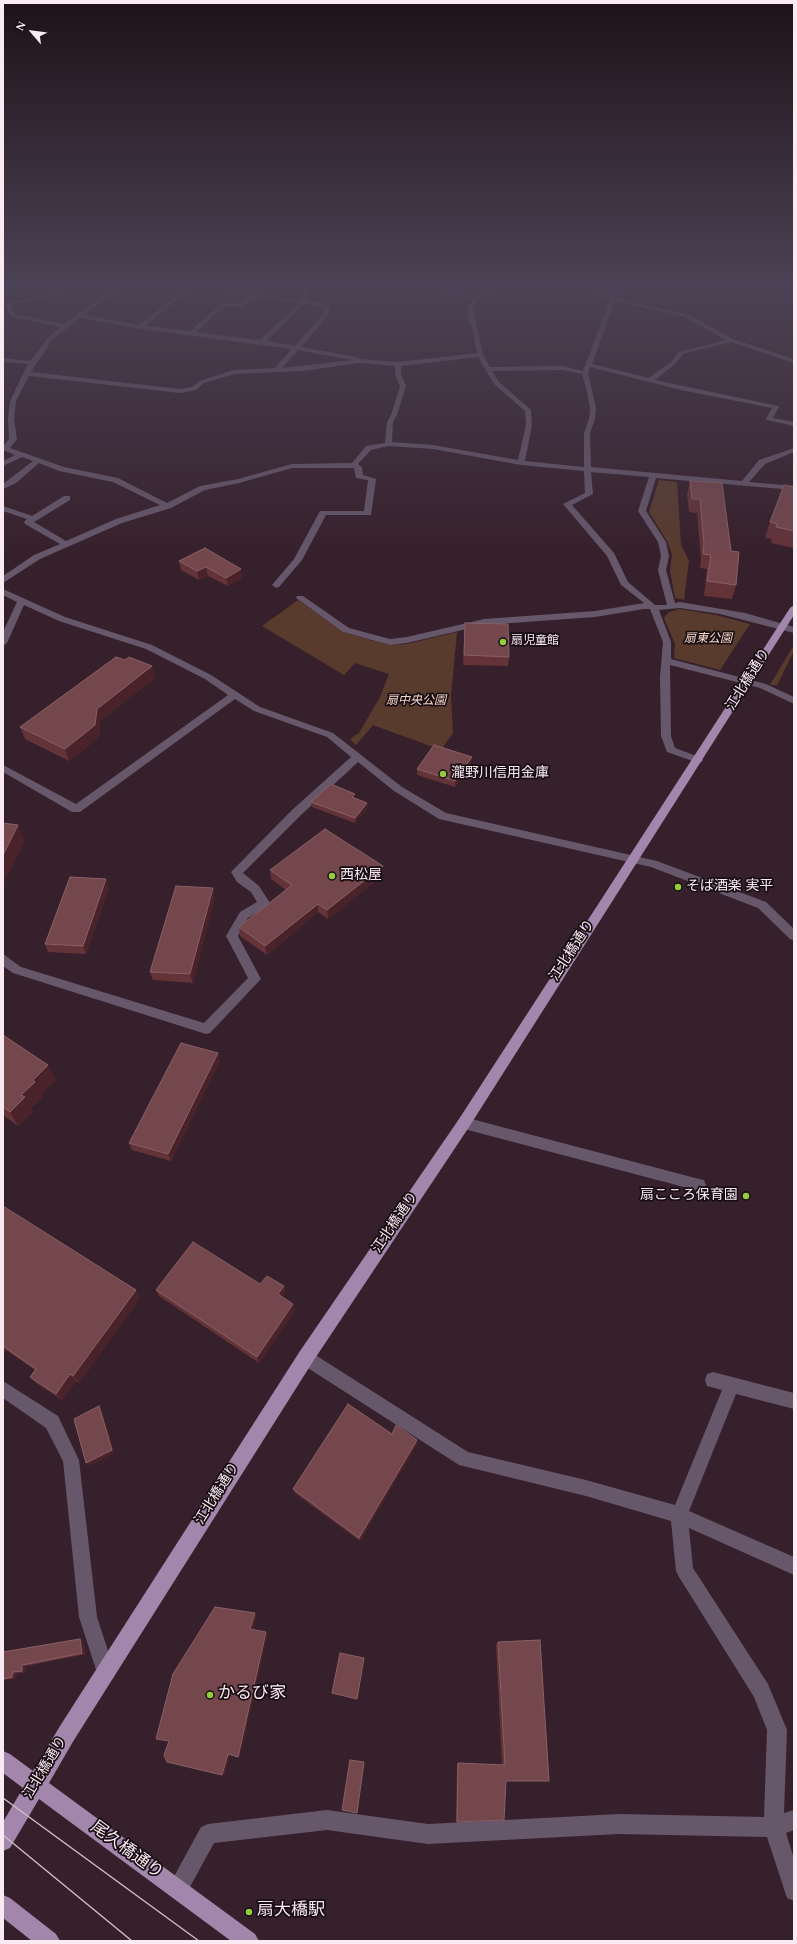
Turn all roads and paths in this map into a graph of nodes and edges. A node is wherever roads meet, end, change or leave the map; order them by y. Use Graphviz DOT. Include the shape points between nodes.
graph roads {
  1 [pos="25,379"];
  2 [pos="75,379"];
  3 [pos="212,379"];
  4 [pos="400,379"];
  5 [pos="494,379"];
  6 [pos="585,379"];
  7 [pos="646,379"];
  8 [pos="651,380"];
  9 [pos="794,424"];
  10 [pos="388,444"];
  11 [pos="4,448"];
  12 [pos="794,450"];
  13 [pos="20,455"];
  14 [pos="37,461"];
  15 [pos="521,463"];
  16 [pos="3,464"];
  17 [pos="354,465"];
  18 [pos="588,470"];
  19 [pos="653,475"];
  20 [pos="745,482"];
  21 [pos="3,487"];
  22 [pos="794,488"];
  23 [pos="67,498"];
  24 [pos="168,506"];
  25 [pos="3,508"];
  26 [pos="33,519"];
  27 [pos="66,544"];
  28 [pos="3,580"];
  29 [pos="276,585"];
  30 [pos="3,592"];
  31 [pos="300,598"];
  32 [pos="22,601"];
  33 [pos="671,606"];
  34 [pos="653,607"];
  35 [pos="794,608"];
  36 [pos="788,628"];
  37 [pos="3,643"];
  38 [pos="666,660"];
  39 [pos="748,682"];
  40 [pos="234,695"];
  41 [pos="794,700"];
  42 [pos="357,757"];
  43 [pos="698,760"];
  44 [pos="3,768"];
  45 [pos="633,858"];
  46 [pos="794,936"];
  47 [pos="5,965"];
  48 [pos="464,1123"];
  49 [pos="698,1185"];
  50 [pos="306,1357"];
  51 [pos="713,1380"];
  52 [pos="732,1385"];
  53 [pos="3,1389"];
  54 [pos="794,1401"];
  55 [pos="680,1515"];
  56 [pos="794,1566"];
  57 [pos="106,1672"];
  58 [pos="3,1761"];
  59 [pos="35,1785"];
  60 [pos="794,1820"];
  61 [pos="774,1827"];
  62 [pos="3,1841"];
  63 [pos="178,1889"];
  64 [pos="794,1891"];
  65 [pos="3,1905"];
  66 [pos="49,1941"];
  67 [pos="248,1941"];
  1 -- 11 [label="street" via="13,401 12,439"];
  2 -- 3 [label="street" via="180,391 194,389 202,382"];
  4 -- 10 [label="street" via="403,386 390,422"];
  5 -- 15 [label="street" via="528,410 529,424"];
  6 -- 18 [label="street" via="592,408 586,444"];
  7 -- 8 [label="street"];
  8 -- 9 [label="street" via="776,407 769,420"];
  10 -- 15 [label="street" via="433,447"];
  10 -- 17 [label="street" via="369,448"];
  11 -- 13 [label="street"];
  12 -- 20 [label="street" via="762,462"];
  13 -- 14 [label="street"];
  13 -- 16 [label="street"];
  14 -- 21 [label="street"];
  14 -- 24 [label="street" via="115,480"];
  15 -- 18 [label="street"];
  17 -- 24 [label="street" via="292,466 203,488"];
  17 -- 29 [label="street" via="358,467 359,476 372,479 368,513 323,513 298,560"];
  18 -- 19 [label="street"];
  18 -- 34 [label="street" via="589,494 567,504 611,555 624,583"];
  19 -- 20 [label="street"];
  19 -- 33 [label="street" via="642,511 662,542 665,556 662,570"];
  20 -- 22 [label="street"];
  23 -- 26 [label="street"];
  24 -- 27 [label="street" via="119,521"];
  25 -- 26 [label="street"];
  26 -- 27 [label="street" via="28,522"];
  27 -- 28 [label="street" via="37,557"];
  30 -- 32 [label="street"];
  31 -- 34 [label="street" via="346,630 390,642 484,622"];
  32 -- 37 [label="street" via="13,616"];
  32 -- 40 [label="street" via="62,619 149,647 208,677"];
  33 -- 34 [label="street"];
  33 -- 36 [label="street" via="680,605 739,614"];
  34 -- 38 [label="street" via="667,642"];
  35 -- 36 [label="main road, 江北橋通り"];
  36 -- 39 [label="main road, 江北橋通り"];
  38 -- 39 [label="street"];
  38 -- 43 [label="street" via="666,736 671,750"];
  39 -- 41 [label="street" via="774,689"];
  39 -- 43 [label="main road, 江北橋通り"];
  40 -- 42 [label="street" via="257,709 330,734"];
  40 -- 44 [label="street" via="76,809"];
  42 -- 45 [label="street" via="398,789 448,818"];
  42 -- 47 [label="street" via="237,872 241,879 256,889 264,903 244,915 232,936 255,979 206,1029"];
  43 -- 45 [label="main road, 江北橋通り"];
  45 -- 46 [label="street" via="762,905"];
  45 -- 48 [label="main road, 江北橋通り"];
  48 -- 49 [label="street"];
  48 -- 50 [label="main road, 江北橋通り"];
  50 -- 55 [label="street" via="465,1459 586,1488"];
  50 -- 57 [label="main road, 江北橋通り"];
  51 -- 52 [label="street"];
  52 -- 54 [label="street"];
  52 -- 55 [label="street"];
  53 -- 57 [label="street" via="52,1422 71,1460 88,1617"];
  55 -- 56 [label="street"];
  55 -- 61 [label="street" via="685,1570 761,1691 777,1730"];
  57 -- 59 [label="main road, 江北橋通り"];
  58 -- 59 [label="main road, 尾久橋通り"];
  59 -- 62 [label="main road, 江北橋通り"];
  59 -- 63 [label="main road, 尾久橋通り"];
  60 -- 61 [label="street"];
  61 -- 63 [label="street" via="619,1824 428,1834 327,1820 208,1834"];
  61 -- 64 [label="street"];
  63 -- 67 [label="main road, 尾久橋通り"];
  65 -- 66 [label="main road"];
}
